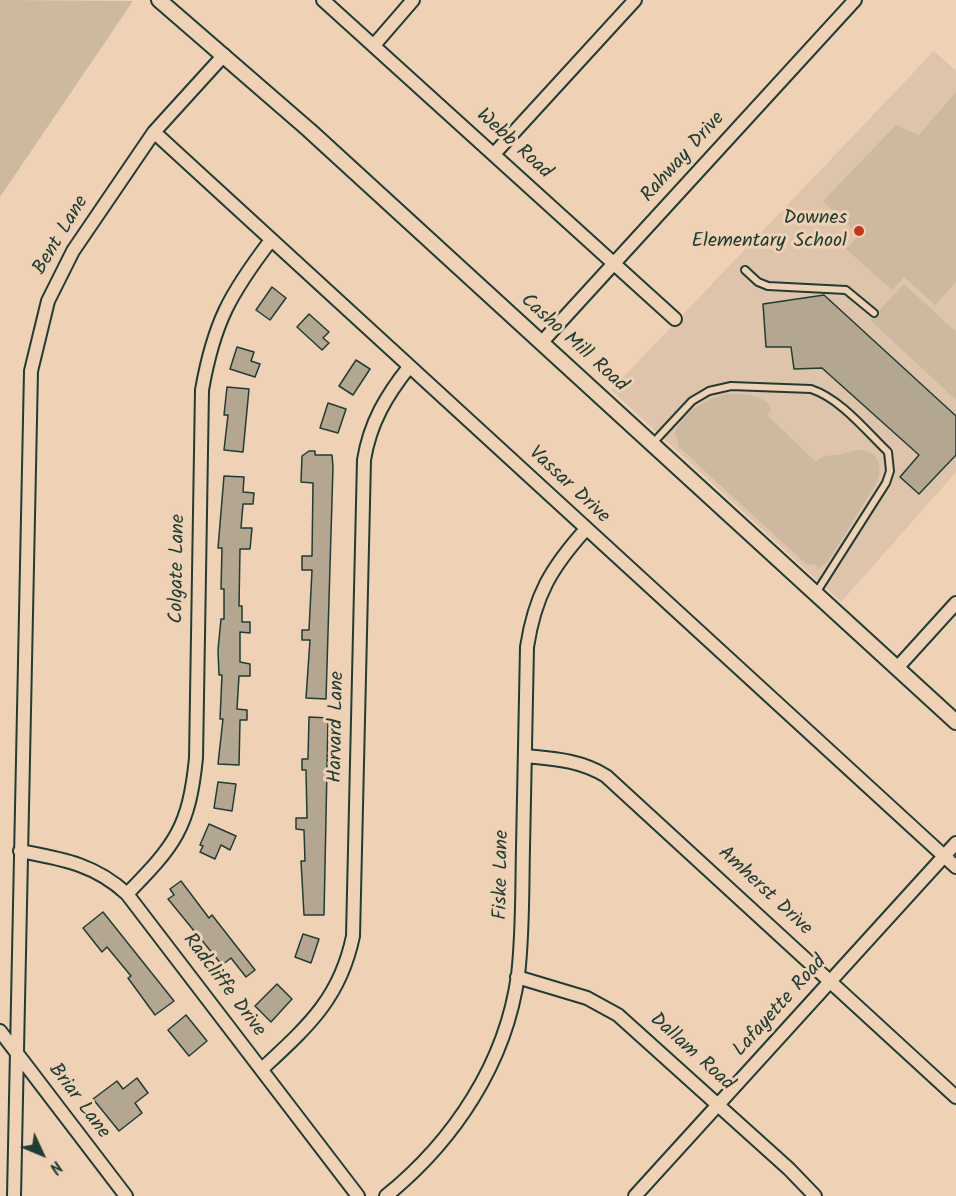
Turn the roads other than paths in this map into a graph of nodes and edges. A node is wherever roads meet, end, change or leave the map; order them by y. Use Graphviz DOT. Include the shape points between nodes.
graph roads {
  1 [pos="159,0"];
  2 [pos="323,0"];
  3 [pos="413,0"];
  4 [pos="635,0"];
  5 [pos="855,0"];
  6 [pos="375,44"];
  7 [pos="224,55"];
  8 [pos="154,132"];
  9 [pos="494,153"];
  10 [pos="271,240"];
  11 [pos="614,263"];
  12 [pos="745,270"];
  13 [pos="874,312"];
  14 [pos="675,320"];
  15 [pos="542,342"];
  16 [pos="410,367"];
  17 [pos="652,443"];
  18 [pos="586,529"];
  19 [pos="816,594"];
  20 [pos="956,603"];
  21 [pos="897,668"];
  22 [pos="956,722"];
  23 [pos="525,756"];
  24 [pos="956,843"];
  25 [pos="20,851"];
  26 [pos="944,856"];
  27 [pos="956,867"];
  28 [pos="127,894"];
  29 [pos="517,977"];
  30 [pos="831,980"];
  31 [pos="0,1031"];
  32 [pos="15,1051"];
  33 [pos="262,1069"];
  34 [pos="956,1097"];
  35 [pos="718,1104"];
  36 [pos="14,1196"];
  37 [pos="126,1196"];
  38 [pos="358,1196"];
  39 [pos="386,1196"];
  40 [pos="634,1196"];
  41 [pos="815,1196"];
  1 -- 7 [label="street, Casho Mill Road"];
  2 -- 6 [label="street, Webb Road"];
  3 -- 6 [label="street"];
  4 -- 9 [label="street"];
  5 -- 11 [label="street, Rahway Drive"];
  6 -- 9 [label="street, Webb Road"];
  7 -- 8 [label="street, Bent Lane"];
  7 -- 15 [label="street, Casho Mill Road"];
  8 -- 10 [label="street, Vassar Drive"];
  8 -- 25 [label="street, Bent Lane" via="62,269 35,346 28,419"];
  9 -- 11 [label="street, Webb Road"];
  10 -- 16 [label="street, Vassar Drive"];
  10 -- 28 [label="street, Colgate Lane" via="238,284 220,320 209,349 202,390 196,759 192,797 179,834"];
  11 -- 14 [label="street, Webb Road"];
  11 -- 15 [label="street, Rahway Drive"];
  12 -- 13 [label="lane" via="768,286 846,290"];
  15 -- 17 [label="street, Casho Mill Road"];
  16 -- 18 [label="street, Vassar Drive"];
  16 -- 33 [label="street, Harvard Lane" via="381,406 364,460 353,936 344,971 325,1005"];
  17 -- 19 [label="street, Casho Mill Road"];
  17 -- 19 [label="lane" via="692,401 719,388 811,389 842,409 888,452 890,471"];
  18 -- 23 [label="street, Fiske Lane" via="550,573 531,625"];
  18 -- 26 [label="street, Vassar Drive"];
  19 -- 21 [label="street, Casho Mill Road"];
  20 -- 21 [label="street"];
  21 -- 22 [label="street, Casho Mill Road"];
  23 -- 29 [label="street, Fiske Lane"];
  23 -- 30 [label="street, Amherst Drive" via="568,759 606,776"];
  24 -- 26 [label="street, Lafayette Road"];
  25 -- 28 [label="street, Radcliffe Drive" via="84,865 114,881"];
  25 -- 32 [label="street, Bent Lane"];
  26 -- 27 [label="street, Vassar Drive"];
  26 -- 30 [label="street, Lafayette Road"];
  28 -- 33 [label="street, Radcliffe Drive"];
  29 -- 35 [label="street, Dallam Road" via="587,998 618,1015"];
  29 -- 39 [label="street, Fiske Lane" via="504,1032 474,1097 435,1150"];
  30 -- 34 [label="street, Amherst Drive"];
  30 -- 35 [label="street, Lafayette Road"];
  31 -- 32 [label="street, Briar Lane"];
  32 -- 36 [label="street, Bent Lane"];
  32 -- 37 [label="street, Briar Lane"];
  33 -- 38 [label="street, Radcliffe Drive"];
  35 -- 40 [label="street, Lafayette Road"];
  35 -- 41 [label="street, Dallam Road"];
}
